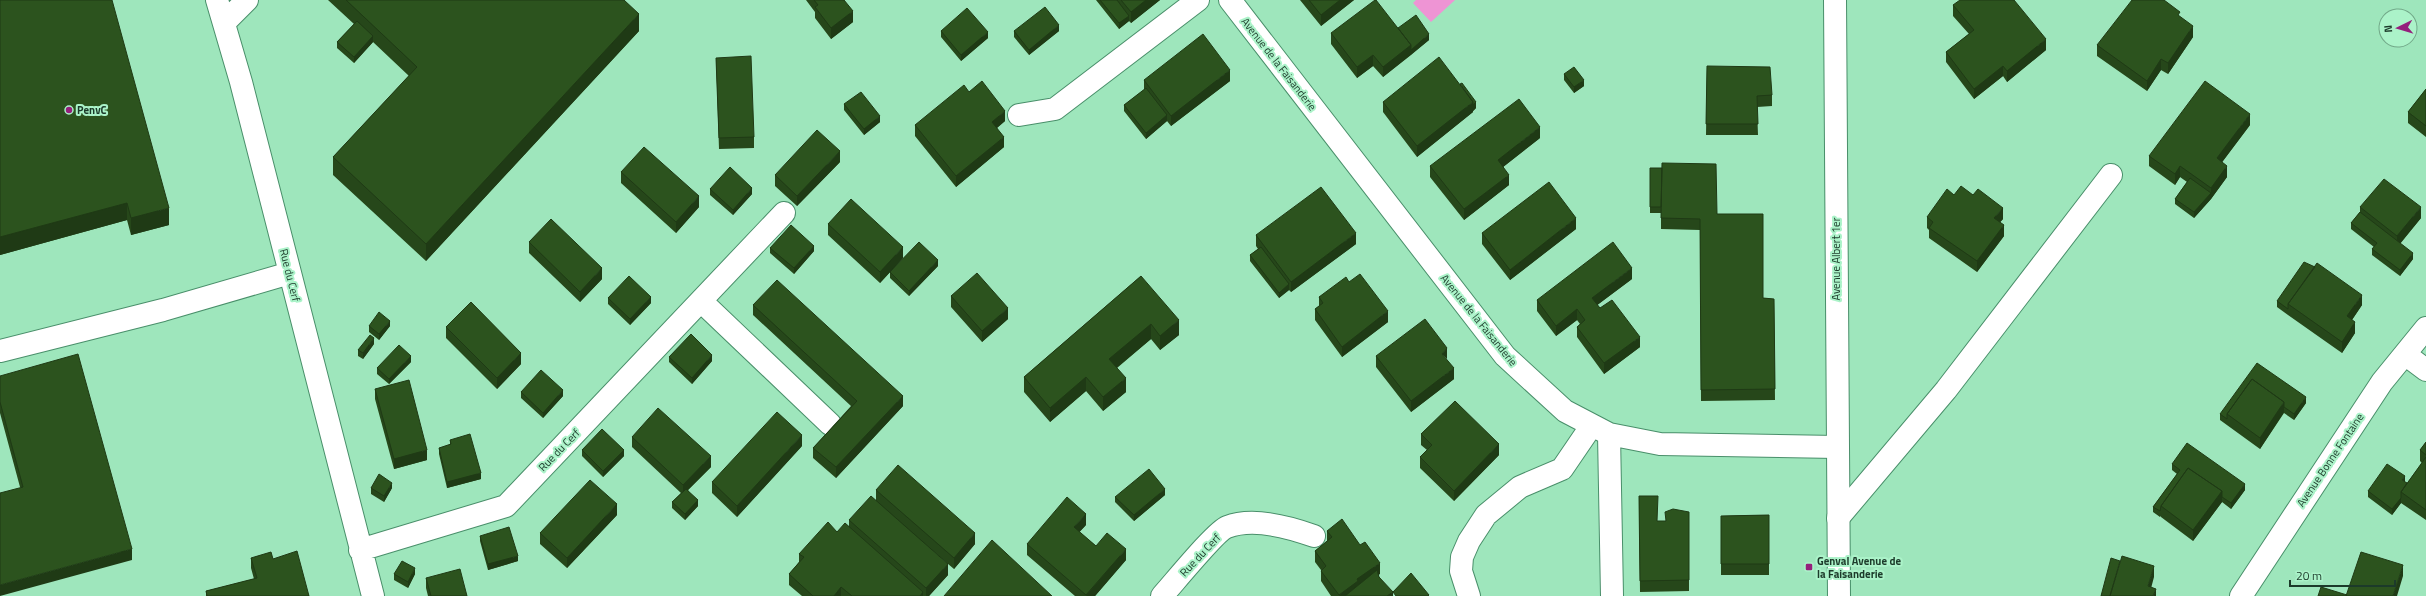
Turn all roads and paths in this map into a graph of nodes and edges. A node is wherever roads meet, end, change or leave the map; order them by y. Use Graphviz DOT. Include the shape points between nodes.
graph roads {
  1 [pos="218,0"];
  2 [pos="247,0"];
  3 [pos="1198,0"];
  4 [pos="1230,0"];
  5 [pos="1835,0"];
  6 [pos="224,23"];
  7 [pos="1019,115"];
  8 [pos="2111,175"];
  9 [pos="784,213"];
  10 [pos="290,273"];
  11 [pos="701,301"];
  12 [pos="2426,328"];
  13 [pos="0,351"];
  14 [pos="2406,355"];
  15 [pos="2426,370"];
  16 [pos="830,424"];
  17 [pos="1600,429"];
  18 [pos="1837,447"];
  19 [pos="1838,518"];
  20 [pos="1314,536"];
  21 [pos="360,550"];
  22 [pos="373,596"];
  23 [pos="1162,596"];
  24 [pos="1469,596"];
  25 [pos="1612,596"];
  26 [pos="1839,596"];
  27 [pos="2241,596"];
  1 -- 6 [label="street, Rue du Cerf"];
  2 -- 6 [label="street"];
  3 -- 7 [label="street" via="1054,109"];
  4 -- 17 [label="street, Avenue de la Faisanderie" via="1505,356 1565,412"];
  5 -- 18 [label="street, Avenue Albert 1er"];
  6 -- 10 [label="street, Rue du Cerf"];
  8 -- 19 [label="street" via="1946,390"];
  9 -- 11 [label="street, Rue du Cerf"];
  10 -- 13 [label="street" via="163,310"];
  10 -- 21 [label="street, Rue du Cerf"];
  11 -- 16 [label="street"];
  11 -- 21 [label="street, Rue du Cerf" via="506,506"];
  12 -- 14 [label="street, Avenue Bonne Fontaine"];
  14 -- 15 [label="street"];
  14 -- 27 [label="street, Avenue Bonne Fontaine" via="2382,382"];
  17 -- 18 [label="street, Avenue de la Faisanderie" via="1660,444"];
  17 -- 24 [label="street" via="1562,469 1520,488 1486,515 1462,557 1461,571"];
  17 -- 25 [label="street"];
  18 -- 19 [label="street, Avenue Albert 1er"];
  19 -- 26 [label="street, Avenue Albert 1er"];
  20 -- 23 [label="street, Rue du Cerf" via="1276,525 1226,527"];
  21 -- 22 [label="street, Rue du Cerf"];
}
